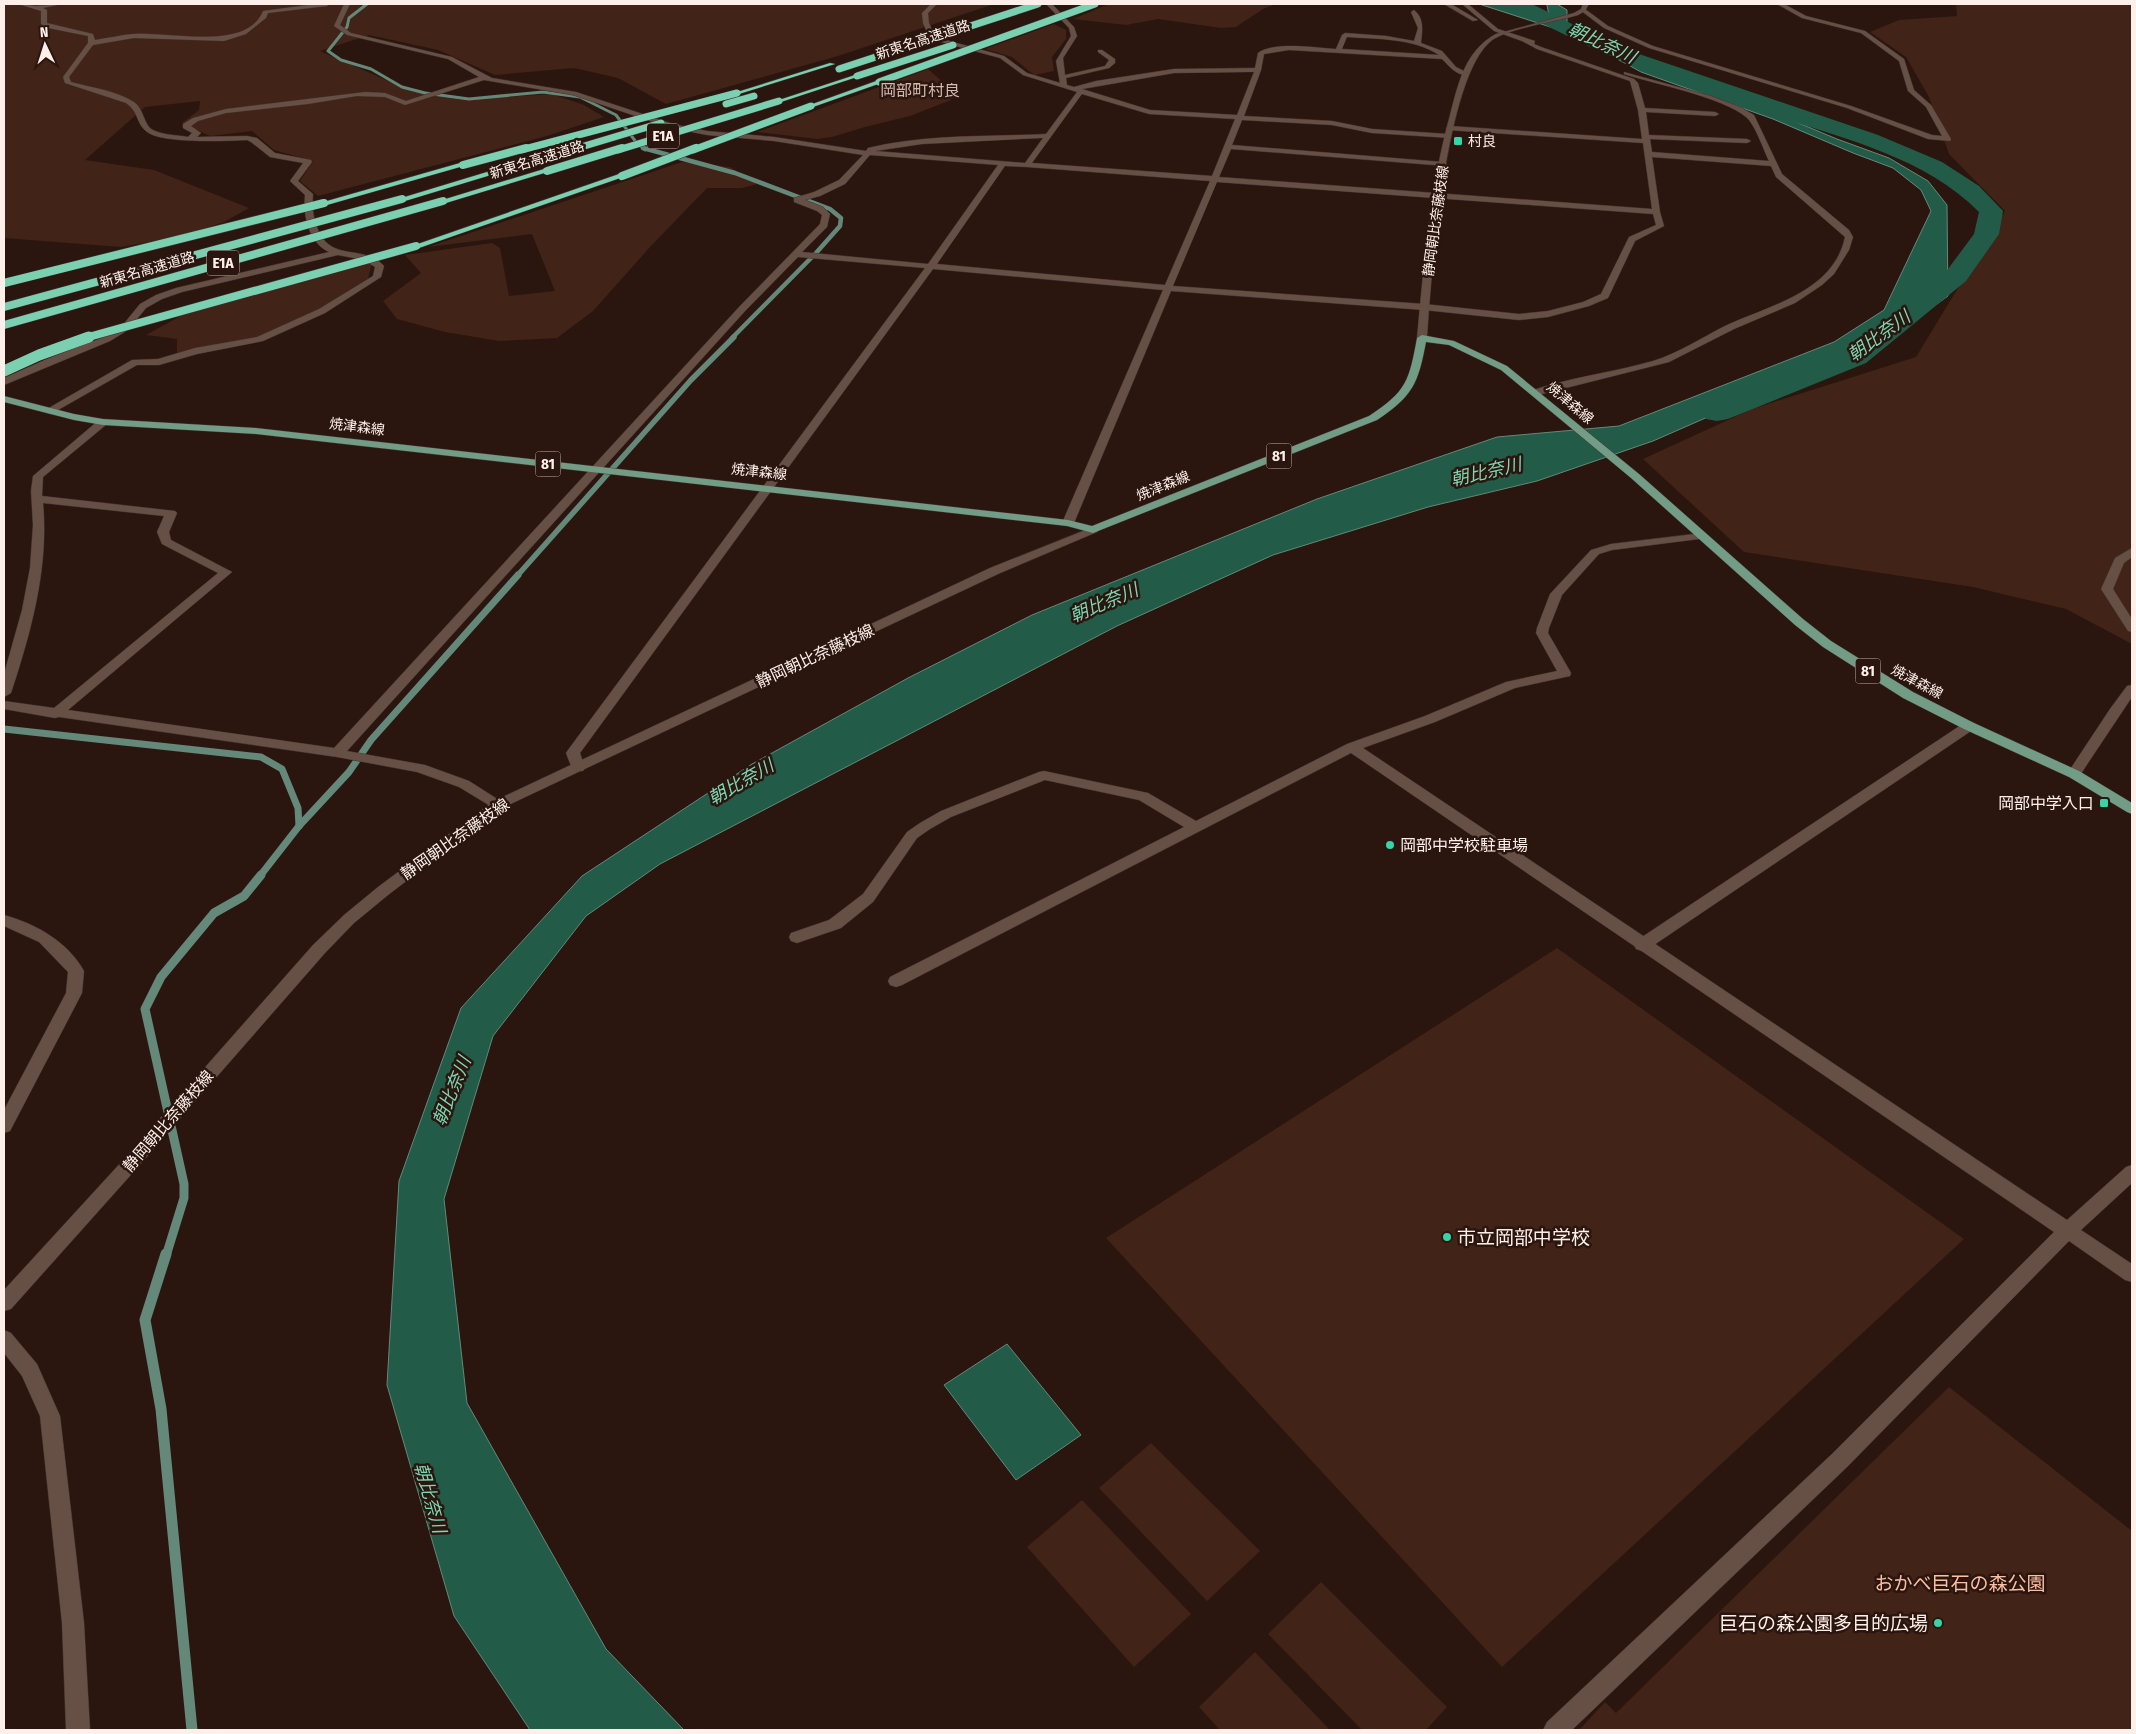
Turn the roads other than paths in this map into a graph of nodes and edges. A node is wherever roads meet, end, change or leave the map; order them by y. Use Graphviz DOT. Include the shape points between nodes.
graph roads {
  1 [pos="21,4"];
  2 [pos="59,4"];
  3 [pos="327,4"];
  4 [pos="347,4"];
  5 [pos="934,4"];
  6 [pos="1030,4"];
  7 [pos="1038,4"];
  8 [pos="1049,4"];
  9 [pos="1095,4"];
  10 [pos="1465,4"];
  11 [pos="1780,4"];
  12 [pos="1447,5"];
  13 [pos="1063,7"];
  14 [pos="1585,7"];
  15 [pos="38,8"];
  16 [pos="1414,12"];
  17 [pos="1045,13"];
  18 [pos="1496,30"];
  19 [pos="1506,33"];
  20 [pos="972,38"];
  21 [pos="1525,40"];
  22 [pos="91,43"];
  23 [pos="1418,44"];
  24 [pos="1100,51"];
  25 [pos="1338,52"];
  26 [pos="1444,57"];
  27 [pos="1258,70"];
  28 [pos="1466,74"];
  29 [pos="486,77"];
  30 [pos="1063,77"];
  31 [pos="1064,86"];
  32 [pos="1077,90"];
  33 [pos="708,109"];
  34 [pos="1642,110"];
  35 [pos="1715,114"];
  36 [pos="1239,117"];
  37 [pos="680,118"];
  38 [pos="1449,132"];
  39 [pos="1048,136"];
  40 [pos="189,139"];
  41 [pos="1646,139"];
  42 [pos="1746,141"];
  43 [pos="1228,147"];
  44 [pos="867,153"];
  45 [pos="1648,154"];
  46 [pos="1004,162"];
  47 [pos="1443,164"];
  48 [pos="1772,164"];
  49 [pos="1027,165"];
  50 [pos="1214,178"];
  51 [pos="1437,195"];
  52 [pos="1656,212"];
  53 [pos="340,252"];
  54 [pos="794,254"];
  55 [pos="931,266"];
  56 [pos="4,283"];
  57 [pos="1169,288"];
  58 [pos="4,307"];
  59 [pos="1424,307"];
  60 [pos="4,325"];
  61 [pos="1422,338"];
  62 [pos="4,371"];
  63 [pos="4,382"];
  64 [pos="1534,393"];
  65 [pos="4,399"];
  66 [pos="51,411"];
  67 [pos="103,422"];
  68 [pos="596,470"];
  69 [pos="767,488"];
  70 [pos="38,499"];
  71 [pos="1068,523"];
  72 [pos="1093,530"];
  73 [pos="1703,536"];
  74 [pos="2132,552"];
  75 [pos="2132,628"];
  76 [pos="2132,689"];
  77 [pos="4,692"];
  78 [pos="4,706"];
  79 [pos="55,714"];
  80 [pos="1969,726"];
  81 [pos="1352,747"];
  82 [pos="337,753"];
  83 [pos="578,768"];
  84 [pos="2074,774"];
  85 [pos="497,805"];
  86 [pos="2132,808"];
  87 [pos="1195,827"];
  88 [pos="4,920"];
  89 [pos="797,937"];
  90 [pos="1642,945"];
  91 [pos="896,981"];
  92 [pos="4,1126"];
  93 [pos="2132,1172"];
  94 [pos="2067,1231"];
  95 [pos="2132,1274"];
  96 [pos="4,1302"];
  97 [pos="4,1339"];
  98 [pos="78,1730"];
  99 [pos="1555,1730"];
  1 -- 15 [label="street"];
  2 -- 15 [label="street"];
  3 -- 22 [label="street" via="264,12 264,17 244,33 224,39 141,36"];
  4 -- 29 [label="street" via="337,26 349,34 450,58"];
  5 -- 31 [label="street" via="925,12 932,38 1002,57 1025,74"];
  6 -- 56 [label="highway, bridge" via="737,93 324,203"];
  7 -- 33 [label="highway, 新東名高速道路, bridge"];
  8 -- 30 [label="street" via="1072,28 1074,36 1060,57"];
  9 -- 62 [label="highway, bridge" via="622,176 416,246 99,333"];
  10 -- 18 [label="street"];
  11 -- 14 [label="street" via="1804,17 1863,32 1902,60 1911,91 1930,106 1947,139 1931,137 1849,107 1652,47 1606,27"];
  12 -- 18 [label="street"];
  13 -- 17 [label="highway"];
  14 -- 19 [label="street, 静岡朝比奈藤枝線" via="1576,14"];
  15 -- 22 [label="street" via="44,10 44,24 91,35"];
  16 -- 23 [label="street" via="1421,28"];
  18 -- 19 [label="street"];
  19 -- 21 [label="street"];
  19 -- 28 [label="street, 静岡朝比奈藤枝線" via="1488,40 1476,52"];
  20 -- 60 [label="highway, 新東名高速道路 / E1A, bridge" via="443,202"];
  21 -- 34 [label="street" via="1539,48 1632,80"];
  21 -- 48 [label="street" via="1735,107 1751,117"];
  22 -- 40 [label="street" via="66,77 68,83 125,100 137,107 146,129 151,132"];
  23 -- 25 [label="street" via="1345,35"];
  23 -- 26 [label="street" via="1440,52"];
  24 -- 30 [label="street" via="1112,59 1107,67"];
  25 -- 26 [label="street"];
  25 -- 27 [label="street" via="1289,48 1268,50 1262,53"];
  26 -- 28 [label="street" via="1454,68"];
  27 -- 32 [label="street" via="1174,71 1096,82"];
  27 -- 36 [label="street"];
  28 -- 38 [label="street, 静岡朝比奈藤枝線"];
  29 -- 40 [label="street" via="405,103 387,95 356,94 216,113 190,122 186,126 197,133"];
  29 -- 44 [label="street" via="574,93 671,126"];
  30 -- 31 [label="street"];
  31 -- 32 [label="street"];
  32 -- 36 [label="street" via="1149,112"];
  32 -- 39 [label="street"];
  34 -- 35 [label="street"];
  34 -- 41 [label="street"];
  36 -- 38 [label="street" via="1332,124 1390,133"];
  36 -- 43 [label="street"];
  37 -- 58 [label="highway, 新東名高速道路 / E1A, bridge" via="402,199"];
  38 -- 41 [label="street"];
  38 -- 47 [label="street, 静岡朝比奈藤枝線"];
  39 -- 44 [label="street" via="922,142 892,145"];
  39 -- 49 [label="street"];
  40 -- 53 [label="street" via="247,138 273,154 308,162 294,181 309,194 306,215 322,244"];
  41 -- 42 [label="street"];
  41 -- 45 [label="street"];
  43 -- 47 [label="street"];
  43 -- 50 [label="street"];
  44 -- 46 [label="street"];
  44 -- 54 [label="street" via="842,182 796,200 820,209 826,214 826,219 824,225"];
  45 -- 48 [label="street"];
  45 -- 52 [label="street"];
  46 -- 49 [label="street"];
  46 -- 55 [label="street"];
  47 -- 51 [label="street, 静岡朝比奈藤枝線"];
  48 -- 64 [label="street" via="1786,183 1849,237 1834,268 1813,290 1730,327 1679,355"];
  49 -- 50 [label="street"];
  50 -- 51 [label="street"];
  50 -- 57 [label="street"];
  51 -- 52 [label="street"];
  51 -- 59 [label="street, 静岡朝比奈藤枝線"];
  52 -- 59 [label="street" via="1660,226 1632,239 1605,296 1598,299 1529,317"];
  53 -- 63 [label="street" via="159,297 144,306 125,328 107,339 50,360"];
  53 -- 66 [label="street" via="375,260 380,266 377,278 322,311 260,338 159,362 135,362"];
  54 -- 55 [label="street"];
  54 -- 68 [label="street"];
  55 -- 57 [label="street"];
  55 -- 69 [label="street"];
  57 -- 59 [label="street"];
  57 -- 71 [label="street"];
  59 -- 61 [label="street, 静岡朝比奈藤枝線"];
  61 -- 64 [label="main road, 焼津森線 / 81" via="1451,343 1484,357 1504,368"];
  61 -- 72 [label="main road, 焼津森線 / 81" via="1414,380 1393,406 1373,418"];
  64 -- 73 [label="main road, 焼津森線 / 81"];
  65 -- 66 [label="main road, 焼津森線 / 81"];
  66 -- 67 [label="main road, 焼津森線 / 81"];
  67 -- 68 [label="main road, 焼津森線 / 81" via="256,431"];
  67 -- 70 [label="street" via="38,476 35,481"];
  68 -- 69 [label="main road, 焼津森線 / 81"];
  68 -- 82 [label="street"];
  69 -- 71 [label="main road, 焼津森線 / 81"];
  69 -- 83 [label="street" via="573,754"];
  70 -- 77 [label="street" via="39,550 32,596 19,650"];
  70 -- 79 [label="street" via="171,513 163,532 166,542 226,572"];
  71 -- 72 [label="main road, 焼津森線 / 81"];
  72 -- 83 [label="street, 静岡朝比奈藤枝線" via="994,571"];
  73 -- 80 [label="main road, 焼津森線 / 81" via="1827,644 1901,690"];
  73 -- 81 [label="street" via="1611,547 1595,552 1556,594 1543,628 1542,634 1565,673 1511,685"];
  74 -- 75 [label="street" via="2119,561 2107,589"];
  76 -- 84 [label="street" via="2115,708"];
  78 -- 79 [label="street"];
  79 -- 82 [label="street"];
  80 -- 84 [label="main road, 焼津森線 / 81"];
  80 -- 90 [label="street"];
  81 -- 87 [label="street"];
  81 -- 90 [label="street"];
  82 -- 85 [label="street" via="420,768 464,784"];
  83 -- 85 [label="street, 静岡朝比奈藤枝線"];
  84 -- 86 [label="main road, 焼津森線 / 81"];
  85 -- 96 [label="street, 静岡朝比奈藤枝線" via="383,891 319,949"];
  87 -- 89 [label="street" via="1143,796 1044,775 946,814 918,830 868,898 835,924"];
  87 -- 91 [label="street"];
  88 -- 92 [label="street" via="32,929 58,948 76,971 74,993"];
  90 -- 94 [label="street"];
  93 -- 94 [label="street"];
  94 -- 95 [label="street"];
  94 -- 99 [label="street" via="1840,1460"];
  97 -- 98 [label="street" via="30,1370 50,1416 73,1623"];
}
